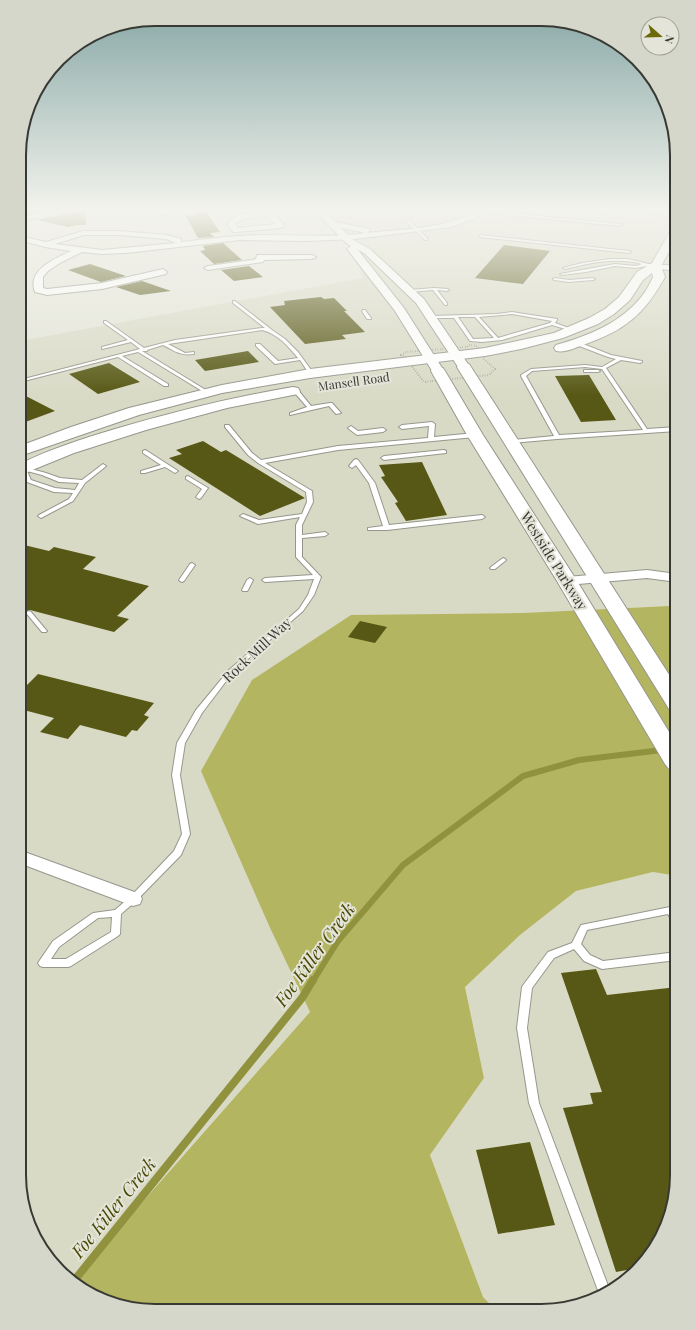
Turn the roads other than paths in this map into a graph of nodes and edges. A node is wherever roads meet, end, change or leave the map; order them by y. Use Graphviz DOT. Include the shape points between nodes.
graph roads {
  1 [pos="42,272"];
  2 [pos="163,272"];
  3 [pos="369,272"];
  4 [pos="389,272"];
  5 [pos="563,272"];
  6 [pos="577,272"];
  7 [pos="643,272"];
  8 [pos="655,272"];
  9 [pos="556,279"];
  10 [pos="593,279"];
  11 [pos="434,289"];
  12 [pos="446,290"];
  13 [pos="410,291"];
  14 [pos="234,302"];
  15 [pos="446,304"];
  16 [pos="364,311"];
  17 [pos="432,316"];
  18 [pos="455,316"];
  19 [pos="476,316"];
  20 [pos="369,318"];
  21 [pos="106,322"];
  22 [pos="552,324"];
  23 [pos="270,330"];
  24 [pos="572,330"];
  25 [pos="497,339"];
  26 [pos="132,340"];
  27 [pos="576,343"];
  28 [pos="164,344"];
  29 [pos="258,345"];
  30 [pos="104,348"];
  31 [pos="145,350"];
  32 [pos="139,351"];
  33 [pos="551,351"];
  34 [pos="192,353"];
  35 [pos="120,356"];
  36 [pos="530,356"];
  37 [pos="621,358"];
  38 [pos="300,359"];
  39 [pos="460,361"];
  40 [pos="640,362"];
  41 [pos="435,365"];
  42 [pos="538,369"];
  43 [pos="604,370"];
  44 [pos="586,371"];
  45 [pos="564,372"];
  46 [pos="312,374"];
  47 [pos="402,376"];
  48 [pos="26,380"];
  49 [pos="166,385"];
  50 [pos="311,388"];
  51 [pos="296,391"];
  52 [pos="207,393"];
  53 [pos="310,408"];
  54 [pos="338,413"];
  55 [pos="292,414"];
  56 [pos="227,426"];
  57 [pos="402,427"];
  58 [pos="351,428"];
  59 [pos="670,429"];
  60 [pos="383,430"];
  61 [pos="646,431"];
  62 [pos="475,435"];
  63 [pos="557,437"];
  64 [pos="436,440"];
  65 [pos="512,442"];
  66 [pos="26,449"];
  67 [pos="144,452"];
  68 [pos="444,452"];
  69 [pos="384,458"];
  70 [pos="260,462"];
  71 [pos="166,465"];
  72 [pos="103,466"];
  73 [pos="352,466"];
  74 [pos="26,467"];
  75 [pos="26,470"];
  76 [pos="175,471"];
  77 [pos="143,472"];
  78 [pos="26,476"];
  79 [pos="188,478"];
  80 [pos="83,482"];
  81 [pos="77,492"];
  82 [pos="199,497"];
  83 [pos="304,515"];
  84 [pos="41,516"];
  85 [pos="243,516"];
  86 [pos="482,517"];
  87 [pos="387,528"];
  88 [pos="370,529"];
  89 [pos="325,534"];
  90 [pos="299,537"];
  91 [pos="503,560"];
  92 [pos="192,565"];
  93 [pos="493,568"];
  94 [pos="318,577"];
  95 [pos="670,577"];
  96 [pos="597,578"];
  97 [pos="182,580"];
  98 [pos="250,580"];
  99 [pos="265,580"];
  100 [pos="567,581"];
  101 [pos="245,590"];
  102 [pos="29,614"];
  103 [pos="44,631"];
  104 [pos="670,693"];
  105 [pos="670,752"];
  106 [pos="26,859"];
  107 [pos="133,899"];
  108 [pos="670,910"];
  109 [pos="117,913"];
  110 [pos="576,945"];
  111 [pos="670,957"];
  112 [pos="603,1289"];
  1 -- 2 [label="street" via="39,276 38,290 47,292 102,286"];
  3 -- 41 [label="street" via="400,310"];
  4 -- 13 [label="street"];
  5 -- 6 [label="lane" via="562,274"];
  7 -- 24 [label="main road, Mansell Road" via="624,300 612,310"];
  8 -- 27 [label="main road, Mansell Road" via="659,276 648,297 636,310 607,330"];
  9 -- 10 [label="lane"];
  11 -- 12 [label="lane"];
  11 -- 13 [label="lane"];
  11 -- 15 [label="lane"];
  13 -- 17 [label="street"];
  14 -- 23 [label="lane"];
  16 -- 20 [label="lane"];
  17 -- 18 [label="lane"];
  17 -- 39 [label="street"];
  18 -- 19 [label="lane"];
  18 -- 25 [label="lane" via="472,340 483,342"];
  19 -- 22 [label="lane" via="512,313 555,320"];
  19 -- 25 [label="lane"];
  21 -- 26 [label="lane"];
  22 -- 24 [label="lane"];
  22 -- 25 [label="lane"];
  23 -- 28 [label="lane" via="256,329"];
  23 -- 38 [label="lane" via="280,335"];
  24 -- 39 [label="main road, Mansell Road"];
  26 -- 30 [label="lane"];
  26 -- 31 [label="lane"];
  27 -- 33 [label="main road, Mansell Road"];
  27 -- 37 [label="lane"];
  28 -- 31 [label="lane"];
  28 -- 34 [label="lane" via="184,354"];
  29 -- 38 [label="lane" via="277,363"];
  31 -- 32 [label="lane"];
  32 -- 35 [label="lane"];
  32 -- 52 [label="lane"];
  35 -- 48 [label="lane"];
  35 -- 49 [label="lane"];
  36 -- 39 [label="main road, Mansell Road"];
  37 -- 40 [label="lane"];
  37 -- 43 [label="lane"];
  38 -- 46 [label="lane"];
  39 -- 41 [label="main road, Mansell Road"];
  39 -- 65 [label="main road, Westside Parkway"];
  41 -- 46 [label="main road, Mansell Road"];
  41 -- 47 [label="main road, Mansell Road"];
  41 -- 62 [label="main road, Westside Parkway"];
  42 -- 43 [label="lane" via="585,366"];
  42 -- 45 [label="lane"];
  42 -- 63 [label="lane" via="531,370 523,376"];
  43 -- 44 [label="lane"];
  43 -- 61 [label="lane"];
  46 -- 52 [label="main road, Mansell Road"];
  50 -- 51 [label="main road, Mansell Road"];
  51 -- 53 [label="lane"];
  51 -- 74 [label="main road, Mansell Road" via="210,407 87,442"];
  52 -- 66 [label="main road, Mansell Road" via="93,424"];
  53 -- 54 [label="lane" via="330,404"];
  53 -- 55 [label="lane"];
  56 -- 70 [label="lane"];
  57 -- 64 [label="lane" via="432,424"];
  58 -- 60 [label="lane" via="357,433"];
  59 -- 61 [label="lane"];
  61 -- 63 [label="lane"];
  62 -- 64 [label="lane"];
  62 -- 100 [label="main road, Westside Parkway"];
  63 -- 65 [label="lane"];
  64 -- 70 [label="lane" via="338,448"];
  65 -- 96 [label="main road, Westside Parkway"];
  67 -- 71 [label="lane"];
  68 -- 69 [label="lane"];
  70 -- 83 [label="lane" via="309,491 310,502"];
  71 -- 76 [label="lane"];
  71 -- 77 [label="lane"];
  72 -- 80 [label="lane"];
  73 -- 87 [label="lane" via="356,461 372,483"];
  75 -- 80 [label="lane" via="59,480"];
  78 -- 81 [label="lane" via="29,481 54,490"];
  79 -- 82 [label="lane" via="205,488"];
  80 -- 81 [label="lane"];
  81 -- 84 [label="lane" via="68,502"];
  83 -- 85 [label="lane" via="258,522"];
  83 -- 90 [label="lane" via="299,526"];
  86 -- 87 [label="lane"];
  87 -- 88 [label="lane"];
  89 -- 90 [label="lane"];
  90 -- 94 [label="lane" via="299,557"];
  91 -- 93 [label="lane"];
  92 -- 97 [label="lane"];
  94 -- 99 [label="lane"];
  94 -- 107 [label="lane, Rock Mill Way" via="311,595 301,610 231,672 199,712 181,743 176,775 186,834 178,853"];
  95 -- 96 [label="street" via="647,574"];
  96 -- 100 [label="street"];
  96 -- 104 [label="main road, Westside Parkway"];
  98 -- 101 [label="lane"];
  100 -- 105 [label="main road, Westside Parkway"];
  102 -- 103 [label="lane"];
  106 -- 107 [label="street"];
  107 -- 109 [label="lane, Rock Mill Way"];
  108 -- 110 [label="lane" via="584,927"];
  109 -- 109 [label="lane" via="96,915 56,944 43,963 68,963 114,934"];
  110 -- 111 [label="lane" via="586,958 602,965"];
  110 -- 112 [label="lane" via="551,955 527,987 522,1028 534,1103"];
}
